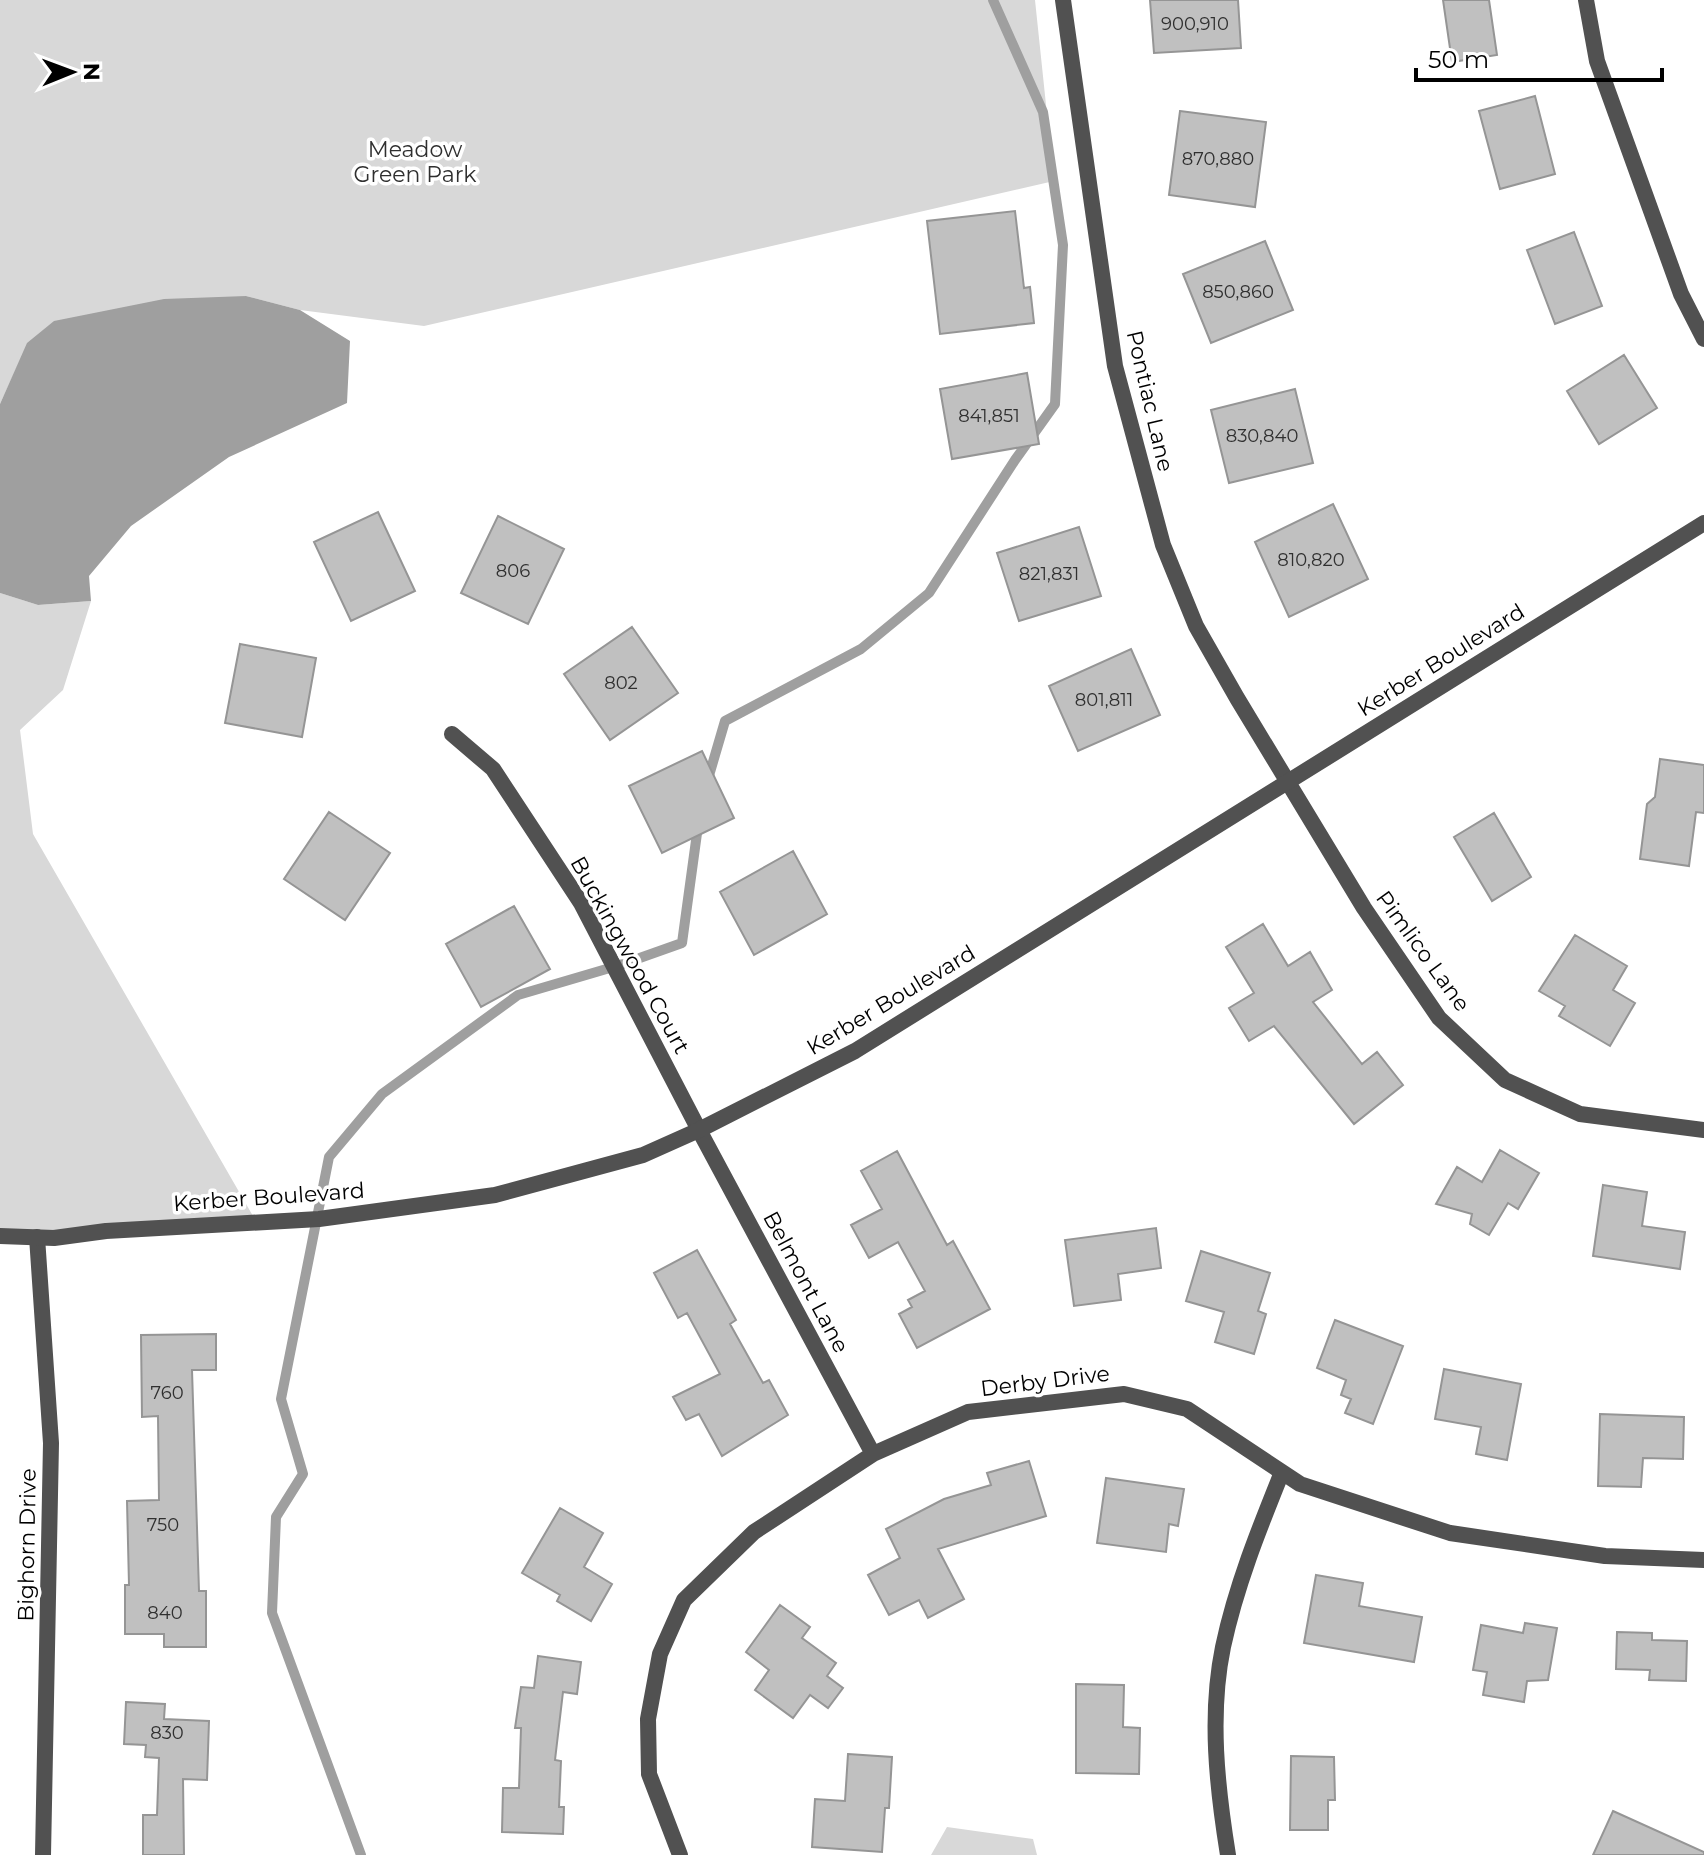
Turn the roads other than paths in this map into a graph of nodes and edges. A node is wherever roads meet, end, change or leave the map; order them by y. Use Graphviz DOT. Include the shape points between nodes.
graph roads {
  1 [pos="1063,0"];
  2 [pos="1586,0"];
  3 [pos="1704,339"];
  4 [pos="1704,523"];
  5 [pos="452,734"];
  6 [pos="1287,782"];
  7 [pos="699,1130"];
  8 [pos="1704,1130"];
  9 [pos="0,1236"];
  10 [pos="37,1237"];
  11 [pos="873,1454"];
  12 [pos="1282,1472"];
  13 [pos="1704,1560"];
  14 [pos="43,1855"];
  15 [pos="680,1855"];
  16 [pos="1228,1855"];
  1 -- 6 [label="street, Pontiac Lane" via="1115,366 1163,545 1196,626"];
  2 -- 3 [label="street" via="1597,61 1681,294"];
  4 -- 6 [label="street, Kerber Boulevard"];
  5 -- 7 [label="street, Buckingwood Court" via="493,769 581,903"];
  6 -- 7 [label="street, Kerber Boulevard" via="855,1051"];
  6 -- 8 [label="street, Pimlico Lane" via="1439,1018 1505,1080 1580,1114"];
  7 -- 10 [label="street, Kerber Boulevard" via="643,1155 495,1195 319,1219"];
  7 -- 11 [label="street, Belmont Lane"];
  9 -- 10 [label="street, Kerber Boulevard"];
  10 -- 14 [label="street, Bighorn Drive" via="51,1443"];
  11 -- 12 [label="street, Derby Drive" via="968,1412 1124,1394 1187,1409"];
  11 -- 15 [label="street, Derby Drive" via="754,1532 684,1600 660,1654 648,1719 649,1774"];
  12 -- 13 [label="street, Derby Drive" via="1300,1484 1450,1533 1605,1556"];
  12 -- 16 [label="street" via="1249,1554 1223,1648 1216,1726"];
}
